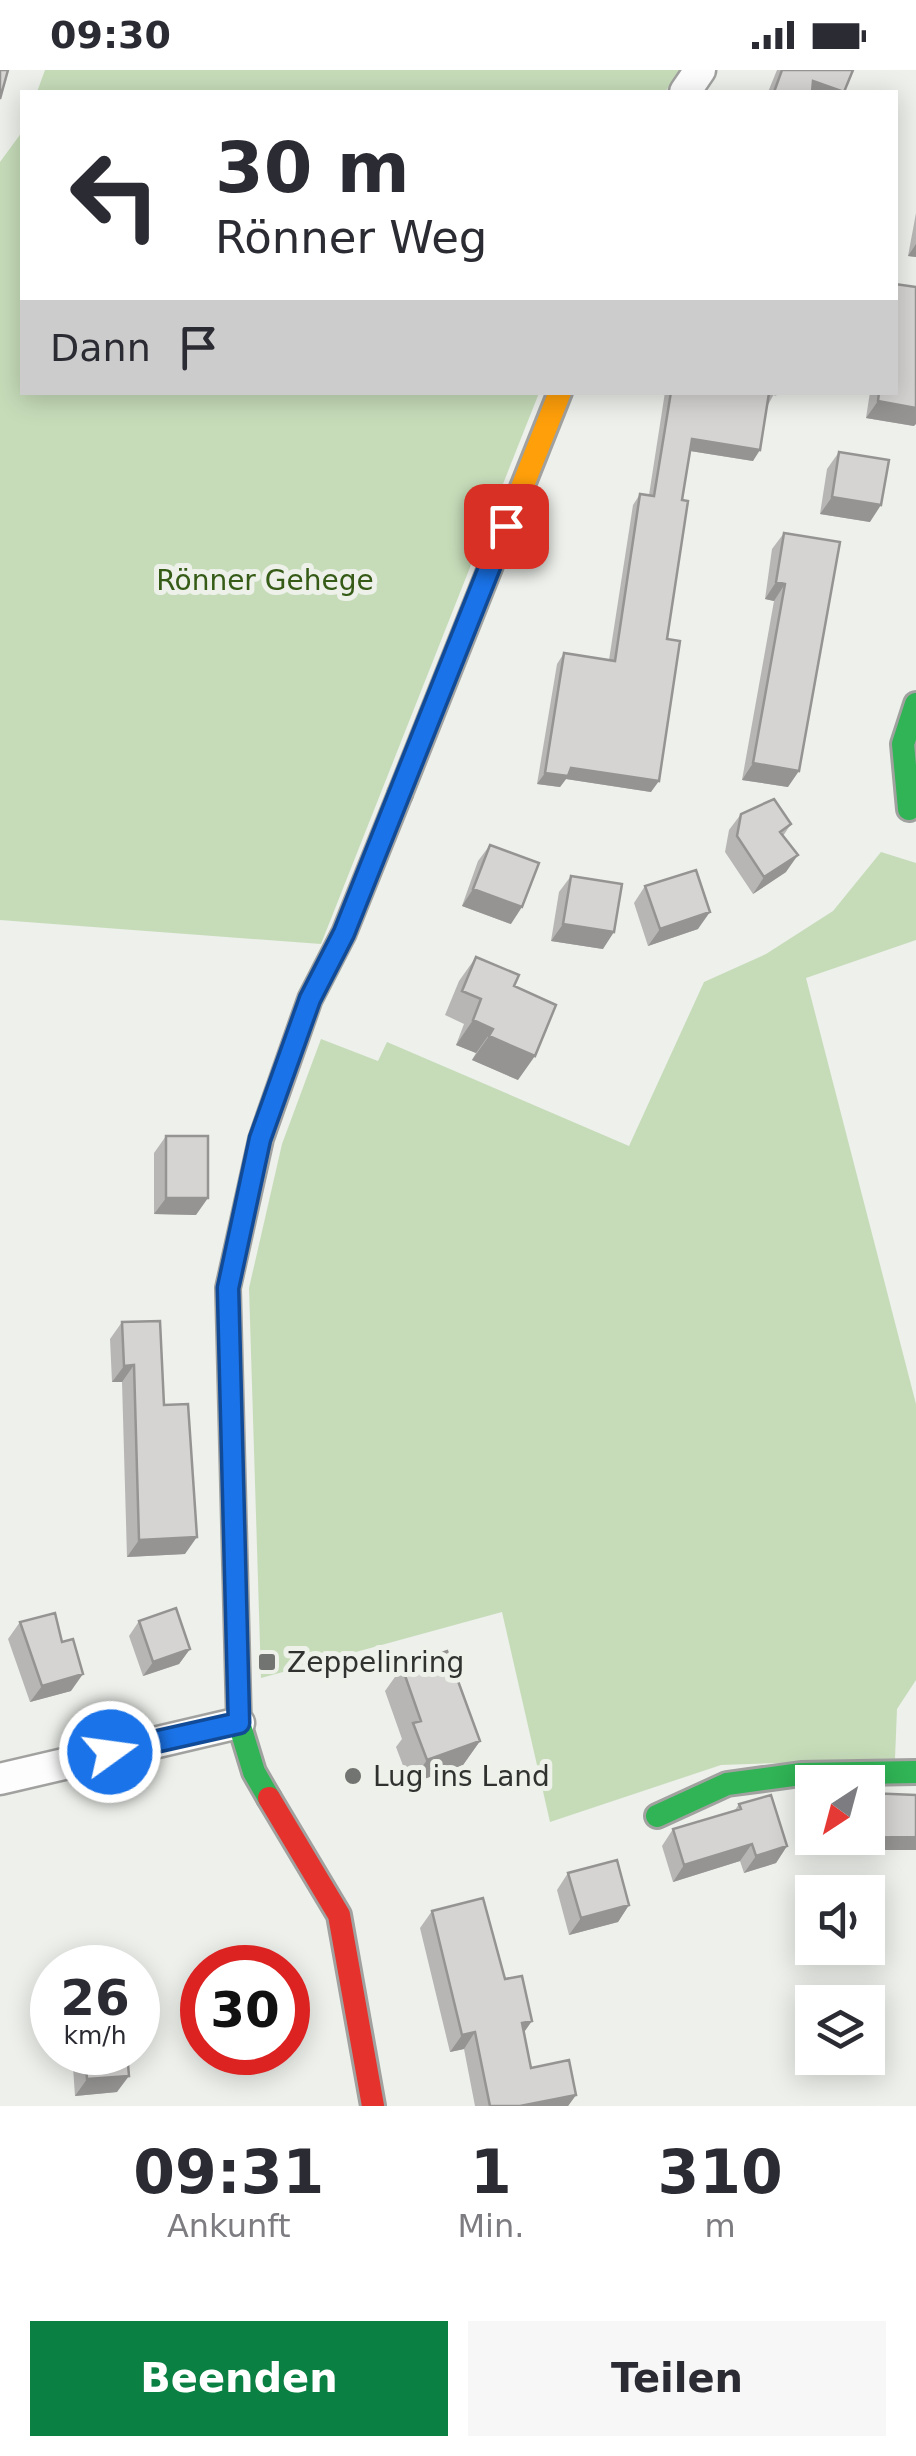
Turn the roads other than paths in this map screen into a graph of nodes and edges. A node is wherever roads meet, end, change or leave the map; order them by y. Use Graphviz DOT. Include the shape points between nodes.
graph roads {
  1 [pos="559,395"];
  2 [pos="916,704"];
  3 [pos="909,809"];
  4 [pos="239,1723"];
  5 [pos="916,1772"];
  6 [pos="0,1779"];
  7 [pos="657,1816"];
  8 [pos="373,2106"];
  1 -- 4 [label="street" via="344,933 310,999 260,1139 228,1288"];
  2 -- 3 [label="street" via="903,744"];
  4 -- 6 [label="street"];
  4 -- 8 [label="street" via="254,1772 338,1915"];
  5 -- 7 [label="street" via="801,1774 728,1784"];
}
